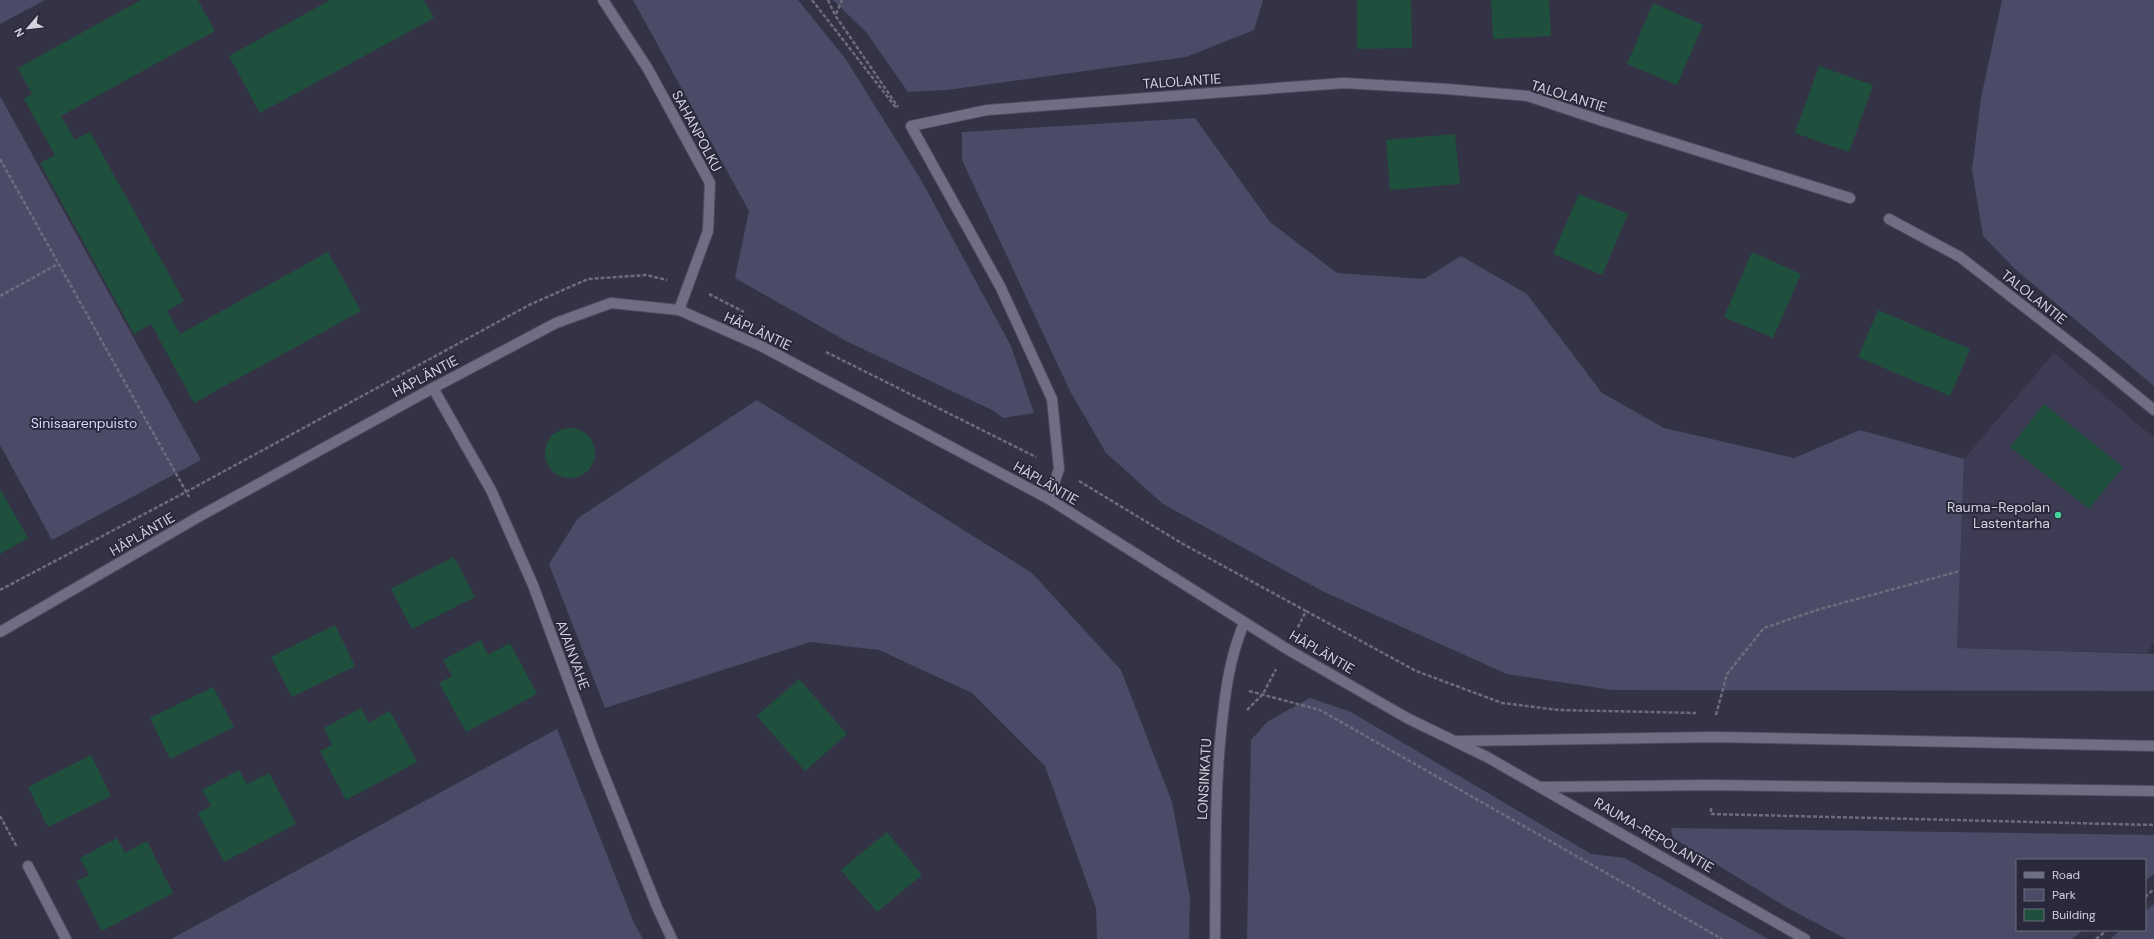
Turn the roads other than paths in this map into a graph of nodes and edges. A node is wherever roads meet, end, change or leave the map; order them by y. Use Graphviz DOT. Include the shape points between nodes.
graph roads {
  1 [pos="603,0"];
  2 [pos="1850,198"];
  3 [pos="1889,220"];
  4 [pos="679,310"];
  5 [pos="433,388"];
  6 [pos="2154,410"];
  7 [pos="1048,498"];
  8 [pos="1244,623"];
  9 [pos="0,632"];
  10 [pos="1455,741"];
  11 [pos="2154,746"];
  12 [pos="1487,757"];
  13 [pos="1541,787"];
  14 [pos="2154,791"];
  15 [pos="28,866"];
  16 [pos="66,939"];
  17 [pos="672,939"];
  18 [pos="1215,939"];
  19 [pos="1805,939"];
  1 -- 4 [label="street, SAHANPOLKU" via="648,69 710,184 708,231"];
  2 -- 7 [label="street, TALOLANTIE" via="1528,96 1447,89 1336,84 987,110 911,126 1000,286 1052,399 1059,469"];
  3 -- 6 [label="street, TALOLANTIE" via="1960,257"];
  4 -- 5 [label="street, HÄPLÄNTIE" via="611,303 556,324"];
  4 -- 7 [label="street, HÄPLÄNTIE" via="761,346"];
  5 -- 9 [label="street, HÄPLÄNTIE" via="200,516"];
  5 -- 17 [label="street, AVAINVAHE" via="491,490 533,585 597,757"];
  7 -- 8 [label="street, HÄPLÄNTIE"];
  8 -- 10 [label="street, HÄPLÄNTIE" via="1407,718"];
  8 -- 18 [label="street, LONSINKATU" via="1233,649 1226,684 1216,778"];
  10 -- 11 [label="street" via="1715,737"];
  10 -- 12 [label="street, HÄPLÄNTIE"];
  12 -- 13 [label="street, RAUMA-REPOLANTIE"];
  13 -- 14 [label="street" via="1712,785"];
  13 -- 19 [label="street, RAUMA-REPOLANTIE"];
  15 -- 16 [label="street"];
}
